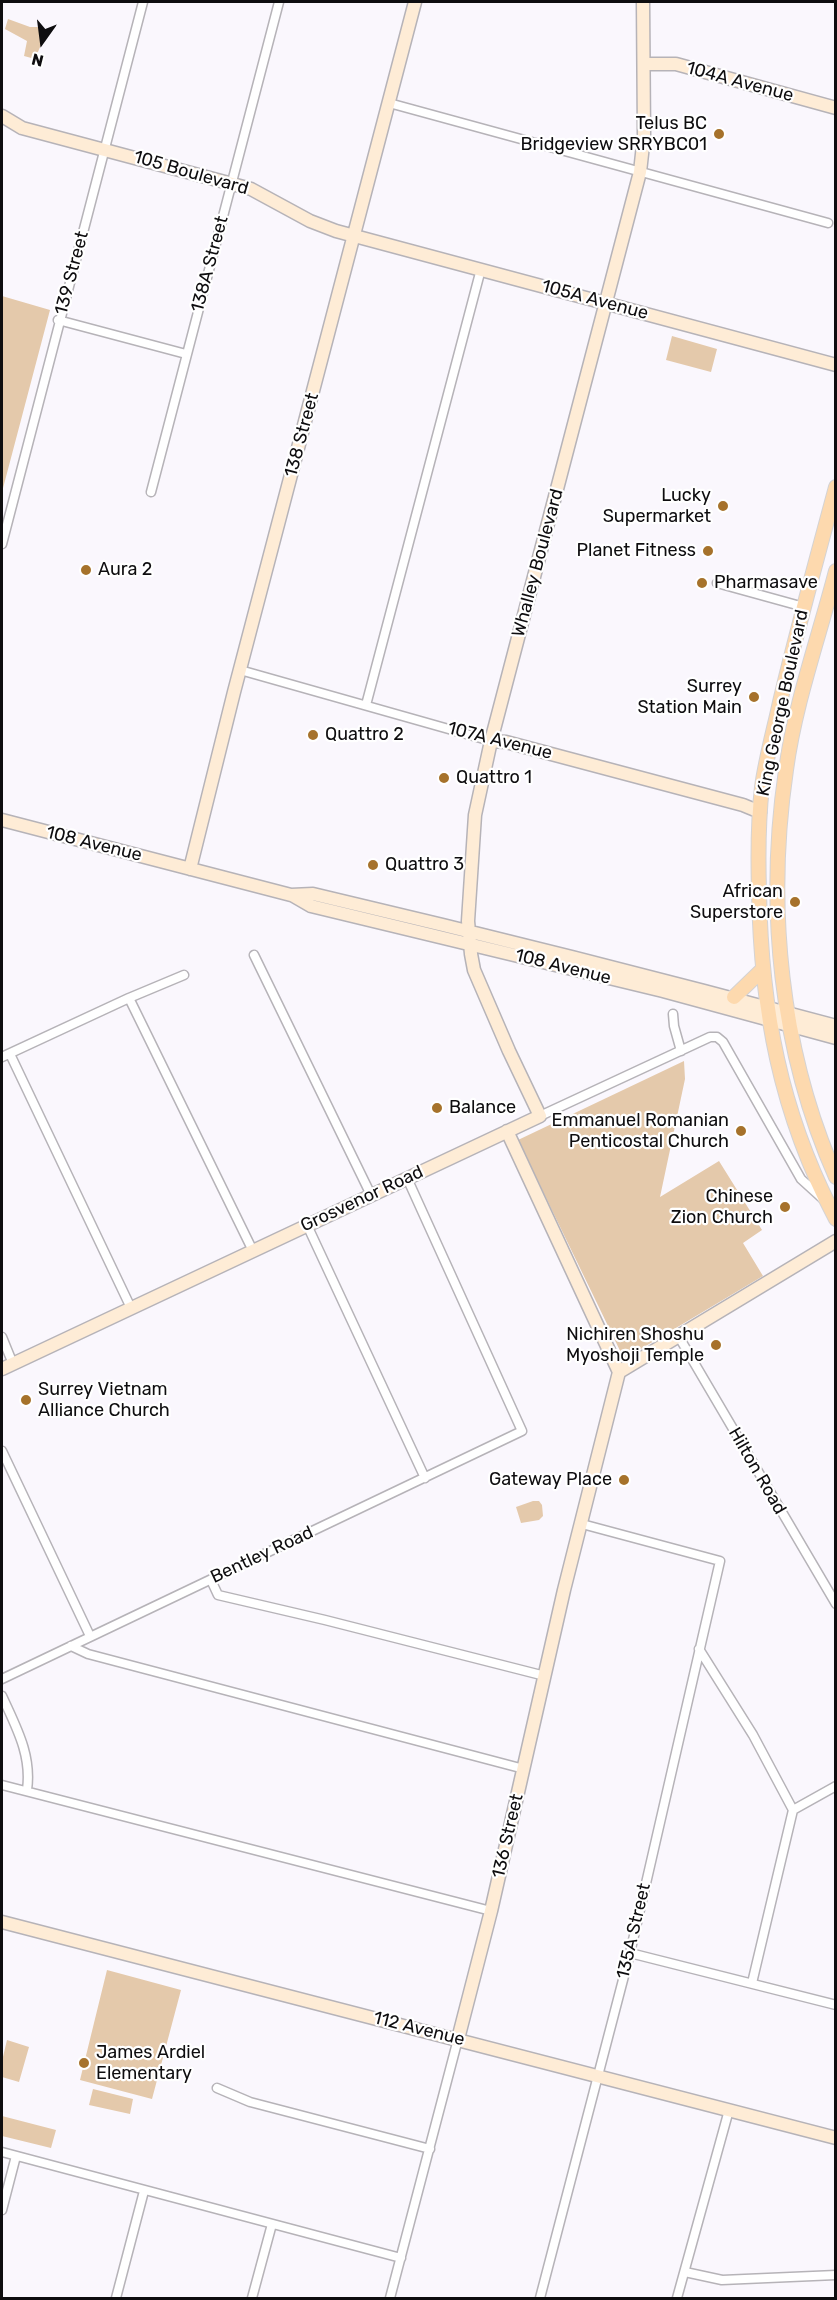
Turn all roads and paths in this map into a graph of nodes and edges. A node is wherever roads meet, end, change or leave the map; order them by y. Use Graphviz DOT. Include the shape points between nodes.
graph roads {
  1 [pos="143,2"];
  2 [pos="279,2"];
  3 [pos="416,2"];
  4 [pos="643,2"];
  5 [pos="644,64"];
  6 [pos="389,103"];
  7 [pos="836,108"];
  8 [pos="2,116"];
  9 [pos="2,128"];
  10 [pos="22,128"];
  11 [pos="105,150"];
  12 [pos="640,172"];
  13 [pos="232,183"];
  14 [pos="828,223"];
  15 [pos="355,236"];
  16 [pos="481,269"];
  17 [pos="607,303"];
  18 [pos="58,320"];
  19 [pos="186,354"];
  20 [pos="836,365"];
  21 [pos="836,487"];
  22 [pos="151,492"];
  23 [pos="2,544"];
  24 [pos="836,571"];
  25 [pos="717,584"];
  26 [pos="828,601"];
  27 [pos="804,607"];
  28 [pos="819,632"];
  29 [pos="240,670"];
  30 [pos="366,705"];
  31 [pos="491,741"];
  32 [pos="760,812"];
  33 [pos="2,820"];
  34 [pos="190,869"];
  35 [pos="291,895"];
  36 [pos="469,930"];
  37 [pos="470,945"];
  38 [pos="254,955"];
  39 [pos="763,969"];
  40 [pos="184,975"];
  41 [pos="734,997"];
  42 [pos="129,998"];
  43 [pos="673,1014"];
  44 [pos="768,1014"];
  45 [pos="788,1019"];
  46 [pos="836,1026"];
  47 [pos="836,1038"];
  48 [pos="723,1042"];
  49 [pos="681,1051"];
  50 [pos="6,1056"];
  51 [pos="540,1116"];
  52 [pos="507,1131"];
  53 [pos="836,1177"];
  54 [pos="407,1178"];
  55 [pos="371,1195"];
  56 [pos="826,1202"];
  57 [pos="836,1219"];
  58 [pos="307,1225"];
  59 [pos="836,1241"];
  60 [pos="253,1251"];
  61 [pos="131,1308"];
  62 [pos="2,1336"];
  63 [pos="679,1337"];
  64 [pos="7,1366"];
  65 [pos="618,1372"];
  66 [pos="2,1451"];
  67 [pos="425,1478"];
  68 [pos="582,1524"];
  69 [pos="210,1580"];
  70 [pos="836,1604"];
  71 [pos="90,1635"];
  72 [pos="71,1646"];
  73 [pos="699,1649"];
  74 [pos="545,1676"];
  75 [pos="2,1679"];
  76 [pos="2,1696"];
  77 [pos="524,1769"];
  78 [pos="2,1785"];
  79 [pos="836,1786"];
  80 [pos="27,1790"];
  81 [pos="793,1810"];
  82 [pos="491,1911"];
  83 [pos="2,1922"];
  84 [pos="630,1953"];
  85 [pos="752,1983"];
  86 [pos="836,2005"];
  87 [pos="458,2039"];
  88 [pos="599,2076"];
  89 [pos="217,2088"];
  90 [pos="729,2110"];
  91 [pos="836,2138"];
  92 [pos="430,2149"];
  93 [pos="2,2152"];
  94 [pos="16,2156"];
  95 [pos="144,2191"];
  96 [pos="2,2210"];
  97 [pos="272,2224"];
  98 [pos="401,2258"];
  99 [pos="685,2272"];
  100 [pos="836,2275"];
  101 [pos="116,2298"];
  102 [pos="252,2298"];
  103 [pos="390,2298"];
  104 [pos="540,2298"];
  105 [pos="677,2298"];
  1 -- 11 [label="street, 139 Street"];
  2 -- 13 [label="street, 138A Street"];
  3 -- 6 [label="street, 138 Street"];
  4 -- 5 [label="street, Whalley Boulevard"];
  5 -- 7 [label="street, 104A Avenue" via="676,64"];
  5 -- 12 [label="street, Whalley Boulevard" via="644,148"];
  6 -- 12 [label="street"];
  6 -- 15 [label="street, 138 Street"];
  8 -- 10 [label="street, 105 Boulevard"];
  9 -- 10 [label="street, 105 Boulevard"];
  10 -- 11 [label="street, 105 Boulevard"];
  11 -- 13 [label="street, 105 Boulevard"];
  11 -- 18 [label="street, 139 Street"];
  12 -- 14 [label="street"];
  12 -- 17 [label="street, Whalley Boulevard"];
  13 -- 15 [label="street, 105 Boulevard" via="266,196 310,221"];
  13 -- 19 [label="street, 138A Street"];
  15 -- 16 [label="street, 105A Avenue"];
  15 -- 29 [label="street, 138 Street"];
  16 -- 17 [label="street, 105A Avenue"];
  16 -- 30 [label="street"];
  17 -- 20 [label="street, 105A Avenue"];
  17 -- 31 [label="street, Whalley Boulevard"];
  18 -- 19 [label="street"];
  18 -- 23 [label="street, 139 Street"];
  19 -- 22 [label="street, 138A Street"];
  21 -- 27 [label="main road, King George Boulevard"];
  24 -- 26 [label="main road, King George Boulevard"];
  25 -- 27 [label="street"];
  26 -- 27 [label="main road"];
  26 -- 28 [label="main road, King George Boulevard"];
  27 -- 28 [label="main road"];
  27 -- 32 [label="main road, King George Boulevard" via="762,785"];
  28 -- 45 [label="main road, King George Boulevard" via="795,725 783,796 779,932"];
  29 -- 30 [label="street, 107A Avenue"];
  29 -- 34 [label="street, 138 Street"];
  30 -- 31 [label="street, 107A Avenue"];
  31 -- 32 [label="street, 107A Avenue"];
  31 -- 36 [label="street, Whalley Boulevard" via="475,815"];
  32 -- 39 [label="main road, King George Boulevard"];
  33 -- 34 [label="street, 108 Avenue"];
  34 -- 35 [label="street, 108 Avenue"];
  35 -- 36 [label="street, 108 Avenue" via="314,894"];
  35 -- 37 [label="street, 108 Avenue" via="311,906"];
  36 -- 37 [label="street, Whalley Boulevard"];
  36 -- 41 [label="street, 108 Avenue"];
  37 -- 44 [label="street, 108 Avenue"];
  37 -- 51 [label="street, Whalley Boulevard" via="474,970"];
  38 -- 55 [label="street"];
  39 -- 41 [label="main road"];
  39 -- 44 [label="main road, King George Boulevard"];
  40 -- 42 [label="street"];
  41 -- 44 [label="street, 108 Avenue"];
  42 -- 50 [label="street"];
  42 -- 60 [label="street"];
  43 -- 49 [label="street"];
  44 -- 45 [label="street, 108 Avenue"];
  44 -- 56 [label="main road, King George Boulevard" via="783,1088"];
  45 -- 46 [label="street, 108 Avenue"];
  45 -- 47 [label="street, 108 Avenue"];
  45 -- 53 [label="main road, King George Boulevard" via="808,1103"];
  48 -- 49 [label="street, Grosvenor Road" via="710,1037"];
  48 -- 56 [label="street, King George Boulevard" via="801,1179"];
  49 -- 51 [label="street, Grosvenor Road"];
  50 -- 61 [label="street"];
  51 -- 52 [label="street, Grosvenor Road"];
  52 -- 54 [label="street, Grosvenor Road"];
  52 -- 65 [label="street"];
  54 -- 55 [label="street, Grosvenor Road"];
  54 -- 67 [label="street, Bentley Road" via="522,1431"];
  55 -- 58 [label="street, Grosvenor Road"];
  56 -- 57 [label="main road, King George Boulevard"];
  58 -- 60 [label="street, Grosvenor Road"];
  58 -- 67 [label="street"];
  59 -- 63 [label="street"];
  60 -- 61 [label="street, Grosvenor Road"];
  61 -- 64 [label="street, Grosvenor Road"];
  62 -- 64 [label="street"];
  63 -- 65 [label="street"];
  63 -- 70 [label="street, Hilton Road"];
  65 -- 68 [label="street, 136 Street"];
  66 -- 71 [label="street"];
  67 -- 69 [label="street, Bentley Road"];
  68 -- 73 [label="street, 135A Street" via="720,1561"];
  68 -- 74 [label="street, 136 Street"];
  69 -- 71 [label="street, Bentley Road"];
  69 -- 74 [label="street" via="219,1595"];
  71 -- 72 [label="street, Bentley Road"];
  72 -- 75 [label="street, Bentley Road"];
  72 -- 77 [label="street" via="99,1658"];
  73 -- 81 [label="street" via="753,1735"];
  73 -- 84 [label="street, 135A Street"];
  74 -- 77 [label="street, 136 Street"];
  76 -- 80 [label="street" via="23,1741 29,1777"];
  77 -- 82 [label="street, 136 Street"];
  78 -- 80 [label="street"];
  79 -- 81 [label="street"];
  80 -- 82 [label="street"];
  81 -- 85 [label="street"];
  82 -- 87 [label="street, 136 Street"];
  83 -- 87 [label="street, 112 Avenue"];
  84 -- 85 [label="street"];
  84 -- 88 [label="street, 135A Street"];
  85 -- 86 [label="street"];
  87 -- 88 [label="street, 112 Avenue"];
  87 -- 92 [label="street, 136 Street"];
  88 -- 90 [label="street, 112 Avenue"];
  88 -- 104 [label="street, 135A Street"];
  89 -- 92 [label="street" via="250,2102"];
  90 -- 91 [label="street, 112 Avenue"];
  90 -- 99 [label="street"];
  92 -- 98 [label="street, 136 Street"];
  93 -- 94 [label="street"];
  94 -- 95 [label="street"];
  94 -- 96 [label="street"];
  95 -- 97 [label="street"];
  95 -- 101 [label="street"];
  97 -- 98 [label="street"];
  97 -- 102 [label="street"];
  98 -- 103 [label="street, 136 Street"];
  99 -- 100 [label="street" via="722,2280"];
  99 -- 105 [label="street"];
}
